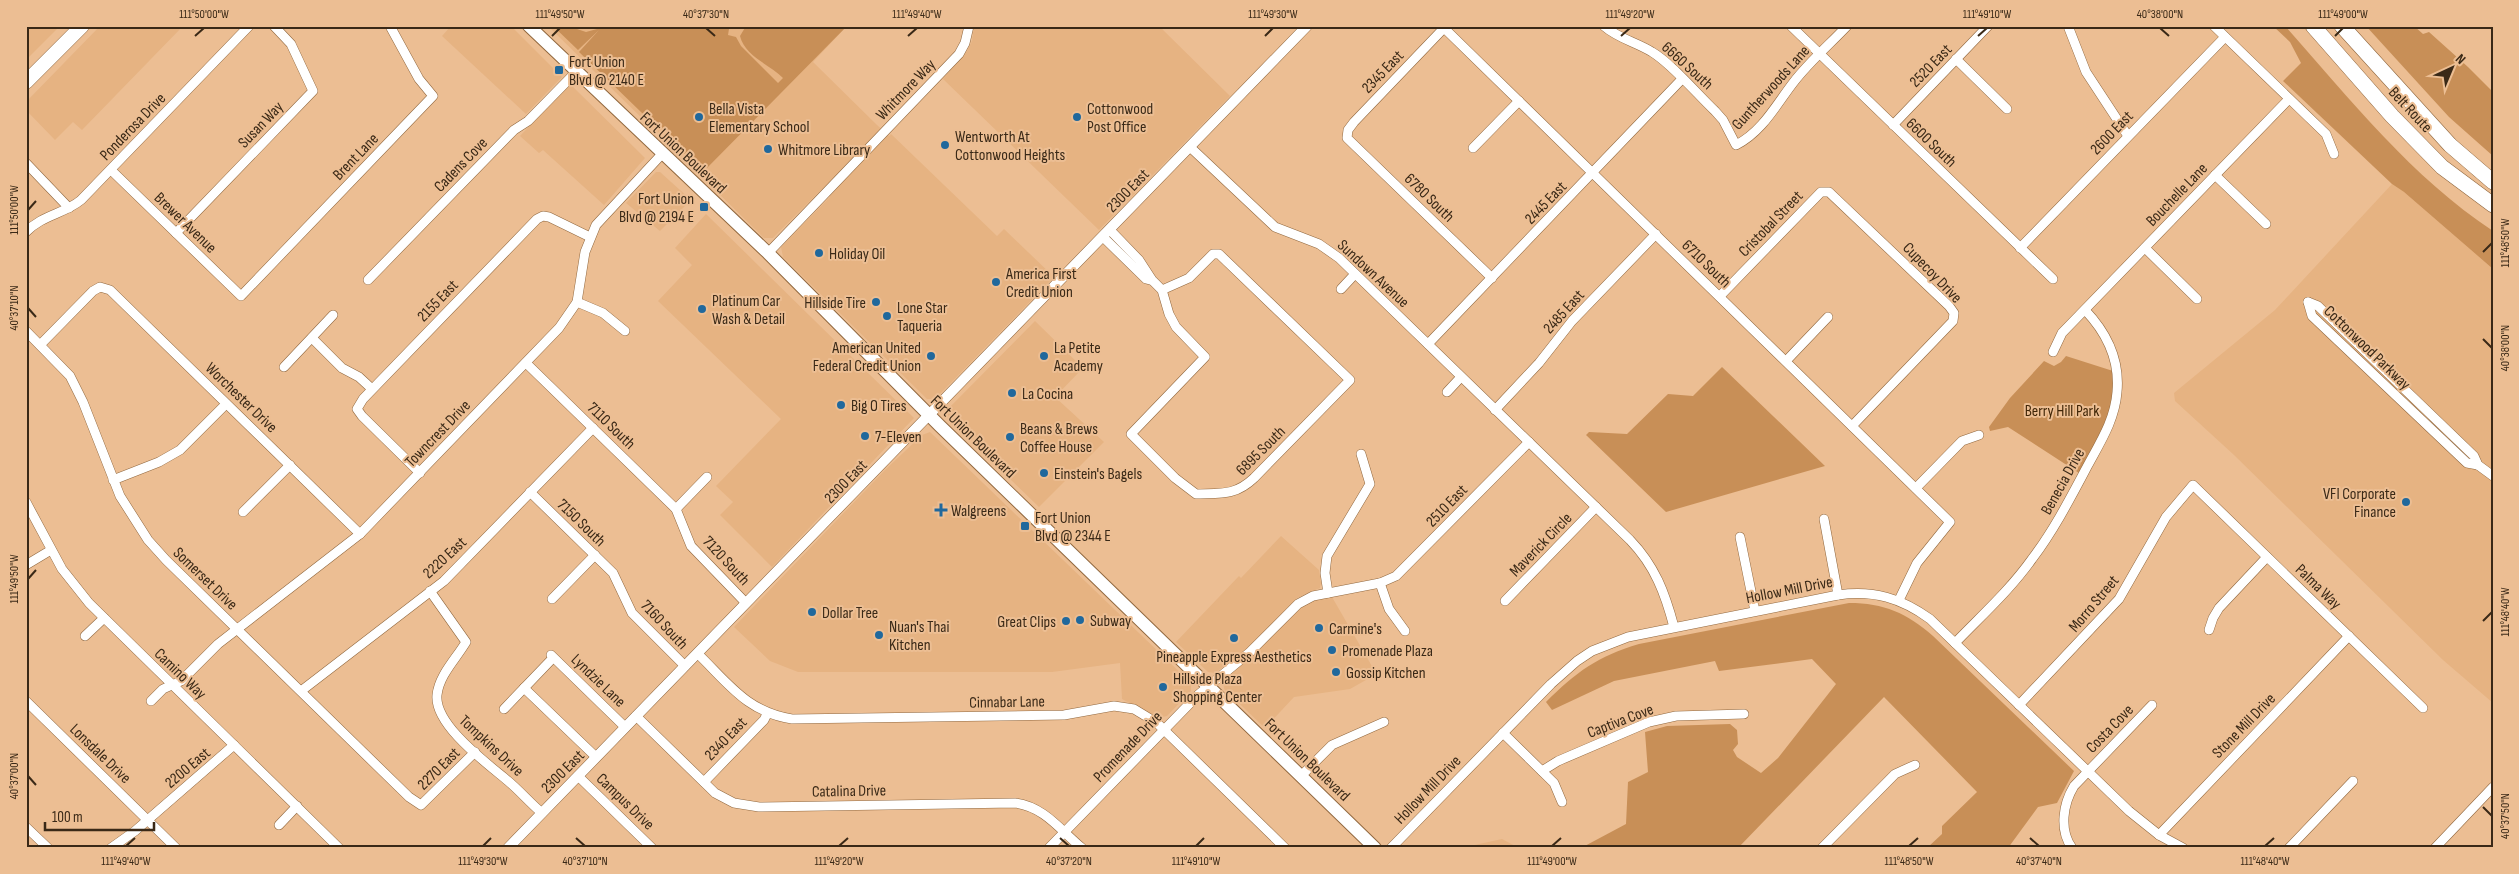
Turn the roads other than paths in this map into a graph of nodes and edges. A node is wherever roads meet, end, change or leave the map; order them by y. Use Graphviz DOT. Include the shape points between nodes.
graph roads {
  1 [pos="82,26"];
  2 [pos="249,26"];
  3 [pos="274,26"];
  4 [pos="390,26"];
  5 [pos="529,26"];
  6 [pos="969,26"];
  7 [pos="1307,26"];
  8 [pos="1604,26"];
  9 [pos="1791,26"];
  10 [pos="1847,26"];
  11 [pos="1988,26"];
  12 [pos="2068,26"];
  13 [pos="2214,26"];
  14 [pos="2313,26"];
  15 [pos="2342,26"];
  16 [pos="1443,27"];
  17 [pos="2225,37"];
  18 [pos="1820,54"];
  19 [pos="1956,59"];
  20 [pos="576,72"];
  21 [pos="1682,79"];
  22 [pos="26,82"];
  23 [pos="2403,96"];
  24 [pos="2289,99"];
  25 [pos="1519,101"];
  26 [pos="2007,109"];
  27 [pos="1893,125"];
  28 [pos="2128,136"];
  29 [pos="1347,138"];
  30 [pos="1736,145"];
  31 [pos="1190,147"];
  32 [pos="1473,148"];
  33 [pos="662,154"];
  34 [pos="2334,154"];
  35 [pos="26,162"];
  36 [pos="2442,167"];
  37 [pos="111,170"];
  38 [pos="2493,170"];
  39 [pos="1593,173"];
  40 [pos="2216,175"];
  41 [pos="2493,182"];
  42 [pos="1821,192"];
  43 [pos="2493,205"];
  44 [pos="70,208"];
  45 [pos="2493,217"];
  46 [pos="2266,224"];
  47 [pos="26,232"];
  48 [pos="176,233"];
  49 [pos="1106,234"];
  50 [pos="1656,234"];
  51 [pos="590,238"];
  52 [pos="2020,248"];
  53 [pos="2145,248"];
  54 [pos="768,254"];
  55 [pos="1355,274"];
  56 [pos="1492,278"];
  57 [pos="2052,279"];
  58 [pos="368,280"];
  59 [pos="1341,289"];
  60 [pos="1162,290"];
  61 [pos="240,296"];
  62 [pos="1720,296"];
  63 [pos="2197,299"];
  64 [pos="577,302"];
  65 [pos="2085,310"];
  66 [pos="333,315"];
  67 [pos="1828,317"];
  68 [pos="26,331"];
  69 [pos="625,331"];
  70 [pos="312,338"];
  71 [pos="1428,344"];
  72 [pos="40,345"];
  73 [pos="2053,352"];
  74 [pos="1786,362"];
  75 [pos="526,363"];
  76 [pos="284,367"];
  77 [pos="1461,377"];
  78 [pos="372,389"];
  79 [pos="1447,392"];
  80 [pos="226,404"];
  81 [pos="1495,410"];
  82 [pos="930,416"];
  83 [pos="1852,426"];
  84 [pos="594,428"];
  85 [pos="1979,435"];
  86 [pos="1529,442"];
  87 [pos="1362,454"];
  88 [pos="290,465"];
  89 [pos="2478,465"];
  90 [pos="420,473"];
  91 [pos="2493,476"];
  92 [pos="707,477"];
  93 [pos="114,480"];
  94 [pos="2193,485"];
  95 [pos="1916,488"];
  96 [pos="530,492"];
  97 [pos="26,502"];
  98 [pos="1596,507"];
  99 [pos="676,509"];
  100 [pos="243,512"];
  101 [pos="1824,519"];
  102 [pos="360,534"];
  103 [pos="1740,537"];
  104 [pos="51,550"];
  105 [pos="595,555"];
  106 [pos="2267,557"];
  107 [pos="26,565"];
  108 [pos="613,573"];
  109 [pos="1380,583"];
  110 [pos="430,591"];
  111 [pos="1328,593"];
  112 [pos="1838,595"];
  113 [pos="552,598"];
  114 [pos="1899,600"];
  115 [pos="1505,601"];
  116 [pos="746,603"];
  117 [pos="1755,611"];
  118 [pos="104,618"];
  119 [pos="1674,627"];
  120 [pos="238,630"];
  121 [pos="2209,630"];
  122 [pos="1405,631"];
  123 [pos="85,636"];
  124 [pos="2349,636"];
  125 [pos="1955,643"];
  126 [pos="698,654"];
  127 [pos="685,666"];
  128 [pos="171,685"];
  129 [pos="1208,685"];
  130 [pos="524,688"];
  131 [pos="301,692"];
  132 [pos="26,701"];
  133 [pos="151,701"];
  134 [pos="2019,705"];
  135 [pos="2152,705"];
  136 [pos="2424,708"];
  137 [pos="504,709"];
  138 [pos="767,714"];
  139 [pos="1744,714"];
  140 [pos="636,716"];
  141 [pos="1384,722"];
  142 [pos="626,727"];
  143 [pos="1164,730"];
  144 [pos="1503,733"];
  145 [pos="234,745"];
  146 [pos="475,752"];
  147 [pos="596,758"];
  148 [pos="1915,766"];
  149 [pos="1542,771"];
  150 [pos="2087,771"];
  151 [pos="578,776"];
  152 [pos="1301,776"];
  153 [pos="2353,781"];
  154 [pos="704,782"];
  155 [pos="2493,787"];
  156 [pos="1562,802"];
  157 [pos="421,805"];
  158 [pos="297,806"];
  159 [pos="542,813"];
  160 [pos="147,819"];
  161 [pos="279,824"];
  162 [pos="26,827"];
  163 [pos="1065,832"];
  164 [pos="2159,836"];
  165 [pos="48,848"];
  166 [pos="111,848"];
  167 [pos="176,848"];
  168 [pos="339,848"];
  169 [pos="508,848"];
  170 [pos="652,848"];
  171 [pos="1050,848"];
  172 [pos="1082,848"];
  173 [pos="1285,848"];
  174 [pos="1375,848"];
  175 [pos="1391,848"];
  176 [pos="1822,848"];
  177 [pos="2072,848"];
  178 [pos="2183,848"];
  179 [pos="2289,848"];
  180 [pos="2435,848"];
  1 -- 22 [label="main road"];
  2 -- 37 [label="street, Ponderosa Drive"];
  3 -- 48 [label="street, Susan Way" via="291,44 313,90"];
  4 -- 61 [label="street, Brent Lane" via="419,79 433,96"];
  5 -- 20 [label="main road, Fort Union Boulevard"];
  6 -- 54 [label="street, Whitmore Way" via="966,43 954,60"];
  7 -- 31 [label="street, 2300 East"];
  8 -- 21 [label="street, 6660 South" via="1621,39 1653,52"];
  9 -- 18 [label="street, 6600 South"];
  10 -- 18 [label="street, Guntherwoods Lane"];
  11 -- 19 [label="street, 2520 East"];
  12 -- 28 [label="street" via="2086,72"];
  13 -- 17 [label="street"];
  14 -- 36 [label="highway, Belt Route"];
  15 -- 23 [label="highway, Belt Route"];
  16 -- 25 [label="street, 6710 South"];
  16 -- 29 [label="street, 2345 East" via="1354,122"];
  17 -- 24 [label="street"];
  17 -- 28 [label="street, 2600 East"];
  18 -- 27 [label="street, 6600 South"];
  18 -- 30 [label="street, Guntherwoods Lane" via="1769,116"];
  19 -- 26 [label="street"];
  19 -- 27 [label="street, 2520 East"];
  20 -- 33 [label="main road, Fort Union Boulevard"];
  20 -- 58 [label="street, Cadens Cove" via="528,121 514,130"];
  21 -- 30 [label="street, 6660 South" via="1723,120"];
  21 -- 39 [label="street, 2445 East"];
  23 -- 38 [label="highway"];
  23 -- 41 [label="highway, Belt Route" via="2450,145"];
  24 -- 34 [label="street" via="2326,134"];
  24 -- 40 [label="street, Bouchelle Lane"];
  25 -- 32 [label="street"];
  25 -- 39 [label="street, 6710 South"];
  27 -- 52 [label="street, 6600 South"];
  28 -- 52 [label="street, 2600 East"];
  29 -- 56 [label="street, 6780 South"];
  31 -- 49 [label="street, 2300 East"];
  31 -- 55 [label="street, Sundown Avenue" via="1275,227 1319,244"];
  33 -- 51 [label="street, Towncrest Drive" via="604,214"];
  33 -- 54 [label="main road, Fort Union Boulevard"];
  35 -- 44 [label="street"];
  36 -- 43 [label="highway, Belt Route"];
  36 -- 45 [label="highway"];
  37 -- 44 [label="street, Ponderosa Drive"];
  37 -- 48 [label="street, Brewer Avenue"];
  39 -- 50 [label="street, 6710 South"];
  39 -- 56 [label="street, 2445 East"];
  40 -- 46 [label="street"];
  40 -- 53 [label="street, Bouchelle Lane"];
  42 -- 62 [label="street, Cristobal Street"];
  42 -- 83 [label="street, Cupecoy Drive" via="1836,196 1954,313 1953,321"];
  44 -- 47 [label="street, Ponderosa Drive" via="36,222"];
  48 -- 61 [label="street, Brewer Avenue"];
  49 -- 60 [label="street, 6895 South" via="1146,279 1152,280"];
  49 -- 82 [label="street, 2300 East"];
  50 -- 62 [label="street, 6710 South"];
  50 -- 81 [label="street, 2485 East" via="1572,321 1539,363"];
  51 -- 64 [label="street, Towncrest Drive"];
  51 -- 78 [label="street, 2155 East" via="543,216"];
  52 -- 57 [label="street, 6600 South"];
  53 -- 63 [label="street"];
  53 -- 65 [label="street, Bouchelle Lane"];
  54 -- 82 [label="main road, Fort Union Boulevard"];
  55 -- 59 [label="street"];
  55 -- 71 [label="street, Sundown Avenue"];
  56 -- 71 [label="street, 2445 East"];
  60 -- 60 [label="street, 6895 South" via="1176,327 1205,357 1132,434 1175,478 1196,494 1234,492 1248,484 1350,380 1219,254 1213,254 1189,278"];
  62 -- 74 [label="street, 6710 South"];
  64 -- 69 [label="street" via="603,313"];
  64 -- 75 [label="street, Towncrest Drive" via="559,328"];
  65 -- 73 [label="street, Bouchelle Lane" via="2062,333"];
  65 -- 125 [label="street, Benecia Drive" via="2100,328 2114,356 2117,390 2111,419 2060,518 2041,546 2021,574"];
  66 -- 70 [label="street"];
  67 -- 74 [label="street"];
  68 -- 72 [label="street, Somerset Drive"];
  70 -- 76 [label="street"];
  70 -- 78 [label="street" via="342,368"];
  71 -- 77 [label="street, Sundown Avenue"];
  72 -- 80 [label="street, Worchester Drive" via="87,296 100,287 110,290"];
  72 -- 93 [label="street, Somerset Drive" via="60,364 78,389"];
  74 -- 83 [label="street, 6710 South"];
  75 -- 84 [label="street, 7110 South"];
  75 -- 90 [label="street, Towncrest Drive"];
  77 -- 79 [label="street"];
  77 -- 81 [label="street, Sundown Avenue"];
  78 -- 90 [label="street, 2155 East" via="357,409"];
  80 -- 88 [label="street, Worchester Drive"];
  80 -- 93 [label="street" via="180,450"];
  81 -- 86 [label="street, Sundown Avenue"];
  82 -- 116 [label="street, 2300 East"];
  82 -- 129 [label="main road, Fort Union Boulevard"];
  83 -- 95 [label="street, 6710 South"];
  84 -- 96 [label="street, 2220 East"];
  84 -- 99 [label="street, 7110 South"];
  85 -- 95 [label="street" via="1962,441"];
  86 -- 98 [label="street, Sundown Avenue"];
  86 -- 109 [label="street, 2510 East" via="1404,570"];
  87 -- 111 [label="street" via="1370,484 1327,556"];
  88 -- 100 [label="street"];
  88 -- 102 [label="street, Worchester Drive"];
  89 -- 89 [label="street, Cottonwood Parkway" via="2474,456 2369,354 2318,306 2308,302 2312,316 2390,392 2467,463"];
  89 -- 91 [label="street, Cottonwood Parkway"];
  90 -- 102 [label="street, Towncrest Drive"];
  92 -- 99 [label="street"];
  93 -- 120 [label="street, Somerset Drive" via="131,516 148,540"];
  94 -- 106 [label="street, Palma Way"];
  94 -- 134 [label="street, Morro Street" via="2166,516 2119,599"];
  95 -- 114 [label="street, 6710 South" via="1950,522 1917,563"];
  96 -- 105 [label="street, 7150 South"];
  96 -- 110 [label="street, 2220 East" via="454,571"];
  97 -- 104 [label="street, Camino Way"];
  98 -- 115 [label="street, Maverick Circle"];
  98 -- 119 [label="street, Sundown Avenue" via="1650,563 1664,590"];
  99 -- 116 [label="street, 7120 South" via="698,556"];
  101 -- 112 [label="street"];
  102 -- 120 [label="street, Towncrest Drive"];
  103 -- 117 [label="street"];
  104 -- 107 [label="street"];
  104 -- 118 [label="street, Camino Way" via="75,585"];
  105 -- 108 [label="street, 7150 South"];
  105 -- 113 [label="street"];
  106 -- 121 [label="street" via="2219,608"];
  106 -- 124 [label="street, Palma Way"];
  108 -- 127 [label="street, 7160 South" via="632,613"];
  109 -- 111 [label="street, Promenade Drive"];
  109 -- 122 [label="street" via="1389,609"];
  110 -- 131 [label="street, 2220 East"];
  110 -- 146 [label="street, Tompkins Drive" via="466,642 439,682 436,697 439,710"];
  111 -- 129 [label="street, Promenade Drive" via="1298,604 1250,652"];
  112 -- 114 [label="street, Hollow Mill Drive" via="1870,593"];
  112 -- 117 [label="street, Hollow Mill Drive"];
  114 -- 125 [label="street, Hollow Mill Drive" via="1930,619"];
  116 -- 126 [label="street, 2300 East"];
  117 -- 119 [label="street, Hollow Mill Drive"];
  118 -- 123 [label="street"];
  118 -- 128 [label="street, Camino Way"];
  119 -- 144 [label="street, Hollow Mill Drive" via="1628,637 1592,651 1563,672"];
  120 -- 128 [label="street, Towncrest Drive" via="181,681"];
  120 -- 131 [label="street, Somerset Drive"];
  124 -- 136 [label="street, Palma Way"];
  124 -- 164 [label="street, Stone Mill Drive"];
  125 -- 134 [label="street, Hollow Mill Drive"];
  126 -- 127 [label="street, 2300 East"];
  126 -- 138 [label="street, Cinnabar Lane" via="745,700"];
  127 -- 140 [label="street, 2300 East"];
  128 -- 133 [label="street, Towncrest Drive" via="163,688"];
  128 -- 145 [label="street, Camino Way"];
  129 -- 143 [label="street, Promenade Drive"];
  129 -- 152 [label="main road, Fort Union Boulevard"];
  130 -- 137 [label="street"];
  130 -- 142 [label="street, Lyndzie Lane" via="550,658"];
  130 -- 147 [label="street"];
  131 -- 157 [label="street, Somerset Drive"];
  132 -- 160 [label="street, Lonsdale Drive"];
  134 -- 150 [label="street, Hollow Mill Drive"];
  135 -- 150 [label="street, Costa Cove"];
  138 -- 143 [label="street, Cinnabar Lane" via="792,719 1064,715 1122,706 1144,714"];
  138 -- 154 [label="street, 2340 East"];
  139 -- 149 [label="street, Captiva Cove" via="1676,716 1649,722"];
  140 -- 142 [label="street, 2300 East"];
  140 -- 154 [label="street, Catalina Drive"];
  141 -- 152 [label="street" via="1332,745"];
  142 -- 147 [label="street, 2300 East"];
  143 -- 163 [label="street, Promenade Drive"];
  143 -- 173 [label="street, Cinnabar Lane"];
  144 -- 149 [label="street"];
  144 -- 175 [label="street, Hollow Mill Drive"];
  145 -- 158 [label="street, Camino Way"];
  145 -- 160 [label="street, 2200 East"];
  146 -- 157 [label="street, 2270 East"];
  146 -- 159 [label="street, Tompkins Drive"];
  147 -- 151 [label="street, 2300 East"];
  148 -- 176 [label="street" via="1895,774"];
  149 -- 156 [label="street" via="1554,783"];
  150 -- 164 [label="street, Hollow Mill Drive"];
  150 -- 177 [label="street, Costa Cove" via="2074,786 2065,806 2065,833"];
  151 -- 159 [label="street, 2300 East"];
  151 -- 170 [label="street, Campus Drive"];
  152 -- 174 [label="main road, Fort Union Boulevard"];
  153 -- 179 [label="street"];
  154 -- 163 [label="street, Catalina Drive" via="723,798 759,807 1015,803 1040,811"];
  155 -- 180 [label="street"];
  158 -- 161 [label="street"];
  158 -- 168 [label="street, Camino Way"];
  159 -- 169 [label="street, 2300 East"];
  160 -- 166 [label="street, 2200 East"];
  160 -- 167 [label="street, Lonsdale Drive"];
  162 -- 165 [label="street"];
  163 -- 171 [label="street, Promenade Drive"];
  163 -- 172 [label="street, Catalina Drive"];
  164 -- 178 [label="street, Hollow Mill Drive"];
}
